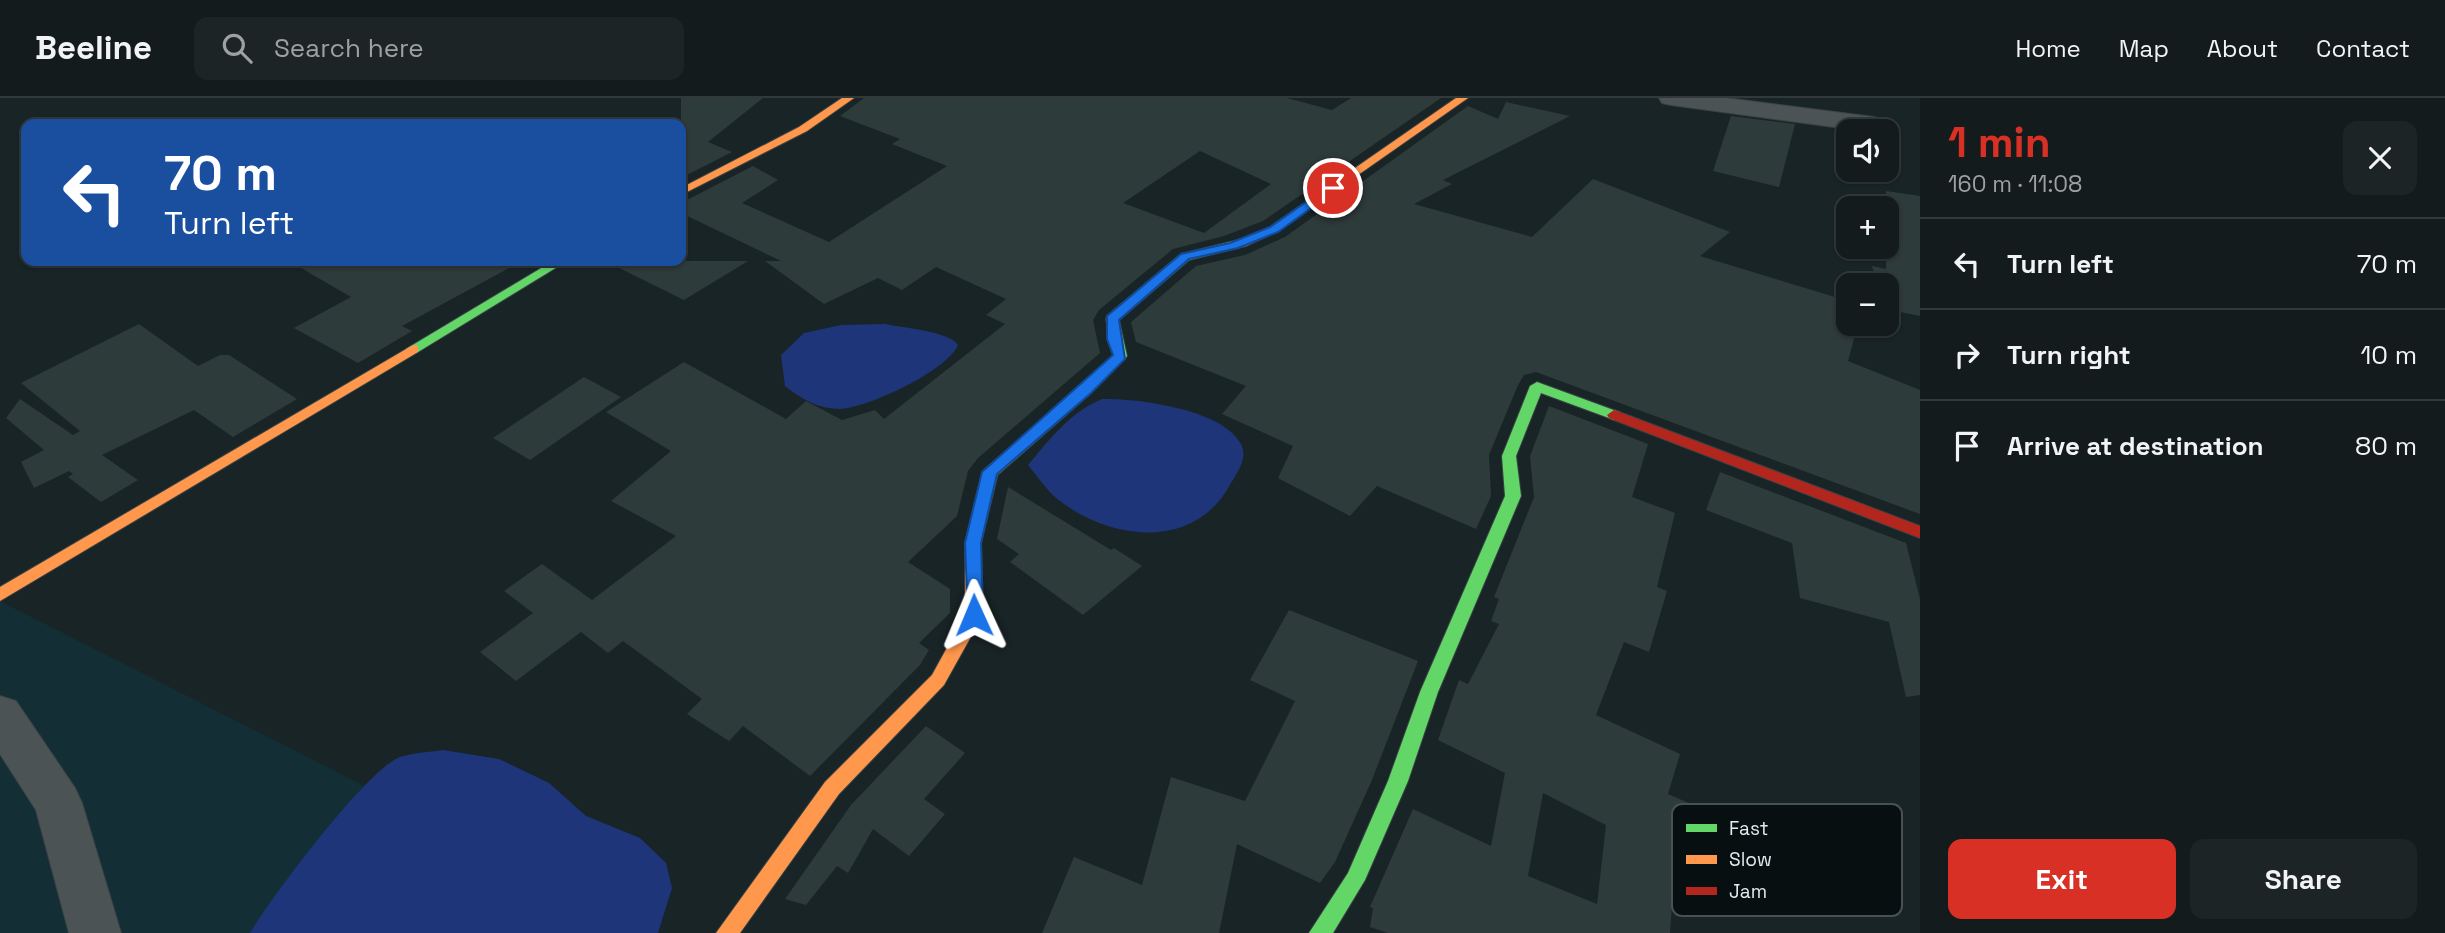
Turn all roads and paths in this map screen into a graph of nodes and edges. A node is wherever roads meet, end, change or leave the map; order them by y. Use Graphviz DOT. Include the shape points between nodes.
graph roads {
  1 [pos="849,98"];
  2 [pos="1463,98"];
  3 [pos="1671,98"];
  4 [pos="1836,120"];
  5 [pos="686,189"];
  6 [pos="553,266"];
  7 [pos="1920,532"];
  8 [pos="0,595"];
  9 [pos="0,715"];
  10 [pos="95,933"];
  11 [pos="727,933"];
  12 [pos="1320,933"];
  1 -- 5 [label="street" via="803,129"];
  2 -- 11 [label="street" via="1274,229 1234,246 1185,257 1112,319 1120,356 990,472 973,543 974,615 937,680 832,788"];
  3 -- 4 [label="street"];
  6 -- 8 [label="street"];
  7 -- 12 [label="street" via="1537,386 1509,456 1513,496 1355,880"];
  9 -- 10 [label="street" via="58,803"];
}
